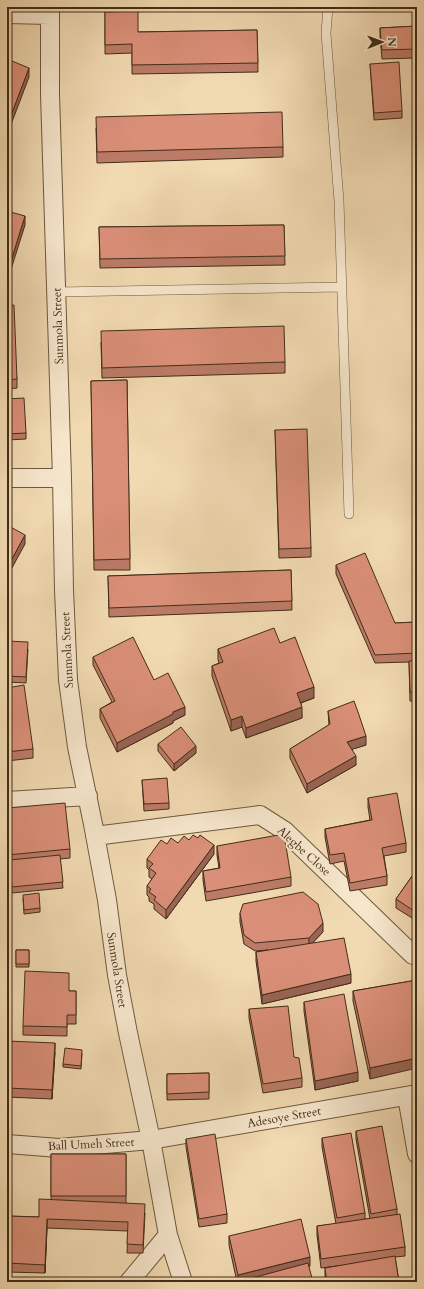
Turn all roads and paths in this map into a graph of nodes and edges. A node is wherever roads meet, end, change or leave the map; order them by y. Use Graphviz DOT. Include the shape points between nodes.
graph roads {
  1 [pos="328,7"];
  2 [pos="50,11"];
  3 [pos="7,14"];
  4 [pos="342,287"];
  5 [pos="57,292"];
  6 [pos="7,478"];
  7 [pos="62,478"];
  8 [pos="349,514"];
  9 [pos="88,796"];
  10 [pos="7,801"];
  11 [pos="96,836"];
  12 [pos="413,955"];
  13 [pos="412,1095"];
  14 [pos="151,1140"];
  15 [pos="7,1144"];
  16 [pos="417,1154"];
  17 [pos="168,1235"];
  18 [pos="129,1282"];
  19 [pos="183,1282"];
  1 -- 4 [label="lane" via="326,33"];
  2 -- 3 [label="street"];
  2 -- 5 [label="street, Sunmola Street" via="50,94"];
  4 -- 5 [label="lane"];
  4 -- 8 [label="lane"];
  5 -- 7 [label="street, Sunmola Street"];
  6 -- 7 [label="street"];
  7 -- 9 [label="street, Sunmola Street" via="68,680"];
  9 -- 10 [label="street"];
  9 -- 11 [label="street, Sunmola Street"];
  11 -- 12 [label="street, Alegbe Close" via="260,815 285,831"];
  11 -- 14 [label="street, Sunmola Street" via="120,990"];
  13 -- 14 [label="street, Adesoye Street"];
  13 -- 16 [label="street"];
  14 -- 15 [label="street, Ball Umeh Street" via="59,1148"];
  14 -- 17 [label="street, Sunmola Street"];
  17 -- 18 [label="street"];
  17 -- 19 [label="street, Sunmola Street"];
}
